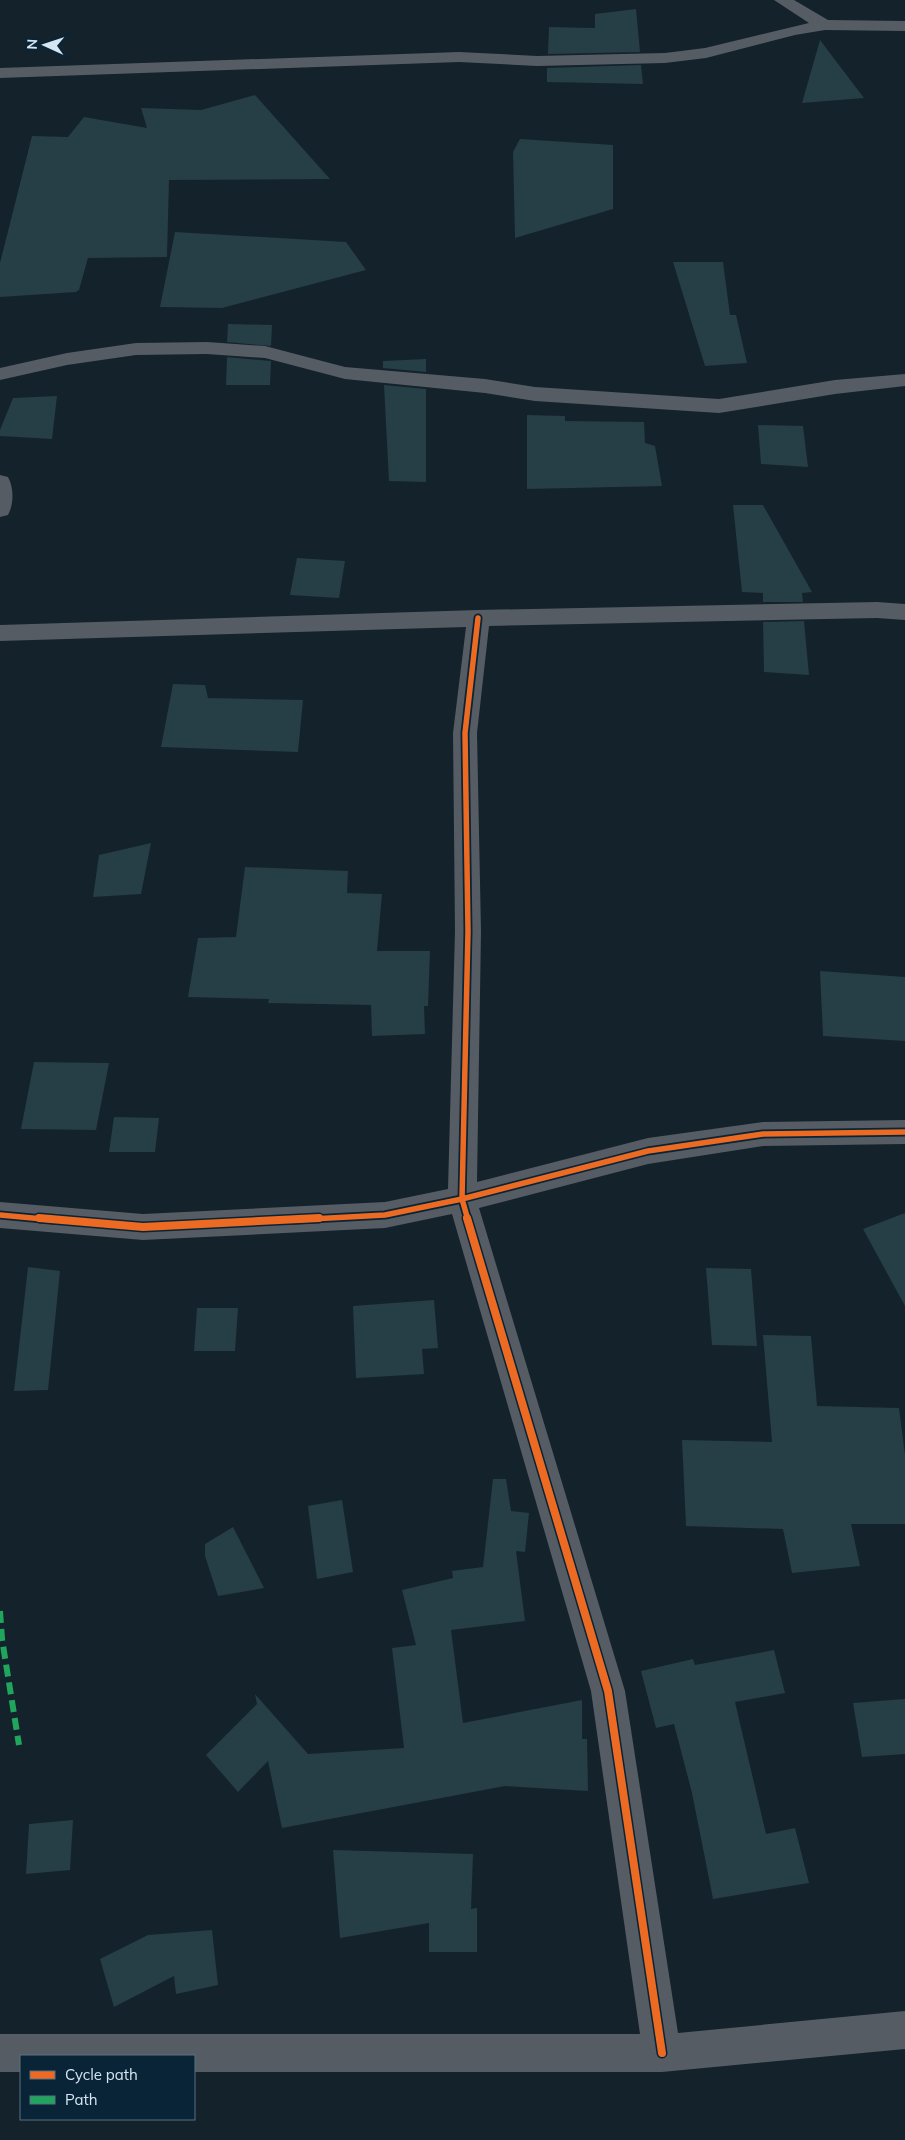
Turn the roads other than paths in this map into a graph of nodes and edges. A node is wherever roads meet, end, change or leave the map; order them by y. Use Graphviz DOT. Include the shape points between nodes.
graph roads {
  1 [pos="782,0"];
  2 [pos="825,26"];
  3 [pos="905,26"];
  4 [pos="0,73"];
  5 [pos="0,374"];
  6 [pos="905,380"];
  7 [pos="0,482"];
  8 [pos="0,510"];
  9 [pos="905,612"];
  10 [pos="478,618"];
  11 [pos="0,633"];
  12 [pos="905,1132"];
  13 [pos="462,1199"];
  14 [pos="0,1215"];
  15 [pos="905,2030"];
  16 [pos="0,2053"];
  17 [pos="662,2053"];
  1 -- 2 [label="street"];
  2 -- 3 [label="street"];
  2 -- 4 [label="street" via="794,30 706,53 665,58 537,62 459,57 388,62"];
  5 -- 6 [label="street" via="67,359 136,349 207,348 265,352 345,373 486,386 535,394 719,406 835,387"];
  7 -- 8 [label="street"];
  9 -- 10 [label="street" via="867,610"];
  10 -- 11 [label="street"];
  10 -- 13 [label="street" via="465,733 468,931"];
  12 -- 13 [label="street" via="744,1137 648,1152"];
  13 -- 14 [label="street" via="385,1214 143,1227"];
  13 -- 17 [label="street" via="608,1691"];
  15 -- 17 [label="street"];
  16 -- 17 [label="street"];
}
